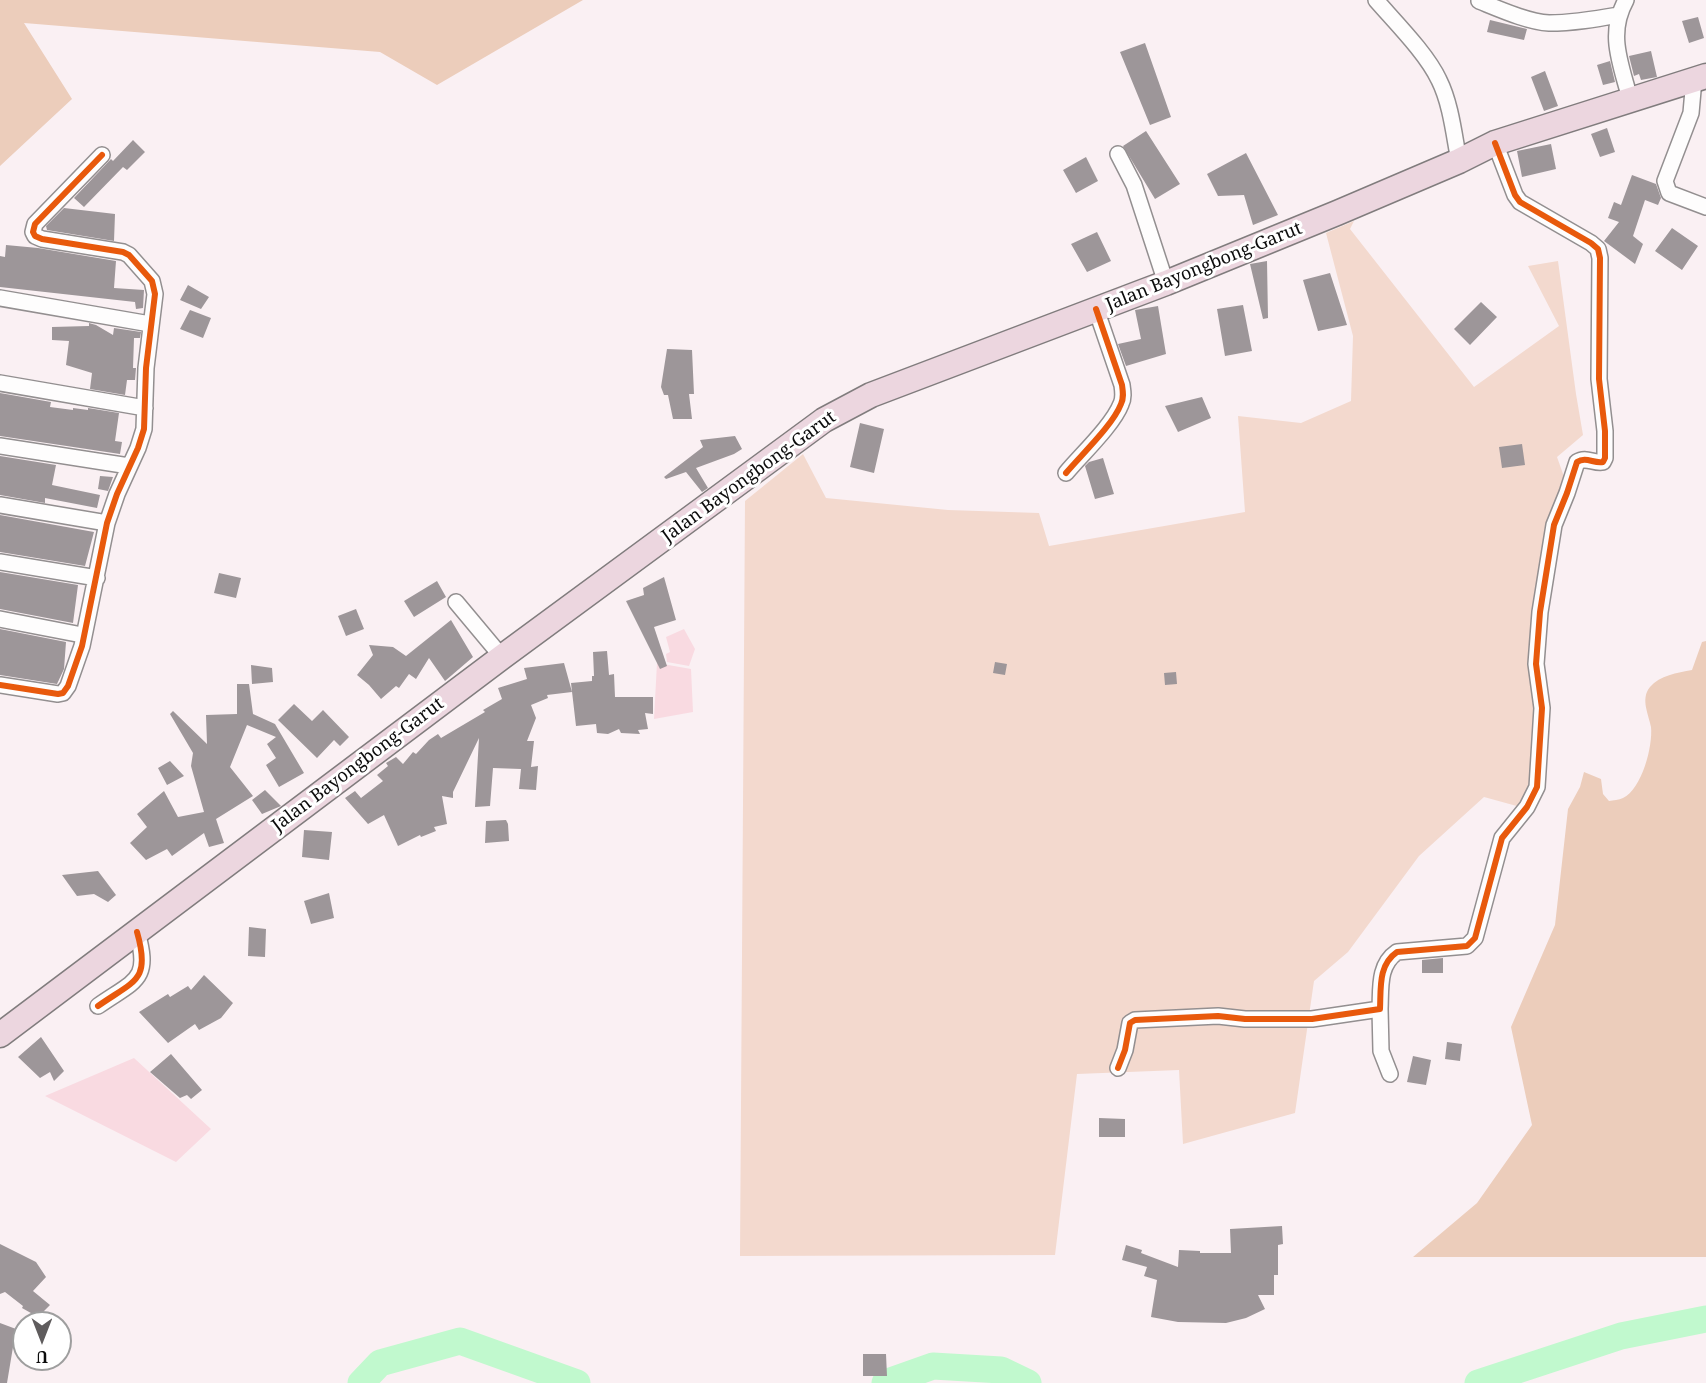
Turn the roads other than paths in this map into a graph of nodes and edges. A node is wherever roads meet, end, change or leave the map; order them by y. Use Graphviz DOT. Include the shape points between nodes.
graph roads {
  1 [pos="1376,0"];
  2 [pos="1626,0"];
  3 [pos="1479,1"];
  4 [pos="1618,15"];
  5 [pos="1700,77"];
  6 [pos="1630,99"];
  7 [pos="1495,143"];
  8 [pos="1118,154"];
  9 [pos="102,155"];
  10 [pos="1459,161"];
  11 [pos="1706,207"];
  12 [pos="1166,283"];
  13 [pos="0,298"];
  14 [pos="1096,309"];
  15 [pos="150,324"];
  16 [pos="0,383"];
  17 [pos="145,408"];
  18 [pos="0,446"];
  19 [pos="129,466"];
  20 [pos="1066,473"];
  21 [pos="0,505"];
  22 [pos="107,523"];
  23 [pos="0,562"];
  24 [pos="97,578"];
  25 [pos="456,602"];
  26 [pos="0,619"];
  27 [pos="82,635"];
  28 [pos="502,657"];
  29 [pos="0,685"];
  30 [pos="137,932"];
  31 [pos="98,1006"];
  32 [pos="1380,1009"];
  33 [pos="0,1035"];
  34 [pos="1118,1068"];
  35 [pos="1390,1074"];
  1 -- 10 [label="street" via="1432,66 1440,82"];
  2 -- 4 [label="street"];
  3 -- 4 [label="street" via="1547,23"];
  4 -- 6 [label="street" via="1616,45"];
  5 -- 6 [label="main road, Jalan Bayongbong-Garut"];
  5 -- 11 [label="street" via="1665,181 1669,192"];
  6 -- 7 [label="main road, Jalan Bayongbong-Garut"];
  7 -- 10 [label="main road, Jalan Bayongbong-Garut"];
  7 -- 32 [label="street" via="1520,202 1598,249 1599,379 1605,458 1599,463 1586,459 1577,462 1554,525 1540,612 1536,664 1542,708 1533,798 1502,838 1475,938 1467,946 1393,954 1383,968"];
  8 -- 12 [label="street" via="1134,185"];
  9 -- 15 [label="street" via="35,224 33,232 42,239 129,255 152,281 155,294"];
  10 -- 12 [label="main road, Jalan Bayongbong-Garut"];
  12 -- 14 [label="main road, Jalan Bayongbong-Garut"];
  13 -- 15 [label="street"];
  14 -- 20 [label="street" via="1123,396 1112,419"];
  14 -- 28 [label="main road, Jalan Bayongbong-Garut" via="871,396 824,420"];
  15 -- 17 [label="street"];
  16 -- 17 [label="street"];
  17 -- 19 [label="street" via="144,429"];
  18 -- 19 [label="street"];
  19 -- 22 [label="street"];
  21 -- 22 [label="street"];
  22 -- 24 [label="street"];
  23 -- 24 [label="street"];
  24 -- 27 [label="street"];
  25 -- 28 [label="street"];
  26 -- 27 [label="street"];
  27 -- 29 [label="street" via="82,646 63,693"];
  28 -- 30 [label="main road, Jalan Bayongbong-Garut"];
  30 -- 31 [label="street" via="143,953 141,972"];
  30 -- 33 [label="main road, Jalan Bayongbong-Garut"];
  32 -- 34 [label="street" via="1312,1019 1218,1016 1135,1020 1130,1023"];
  32 -- 35 [label="street" via="1381,1051"];
}
